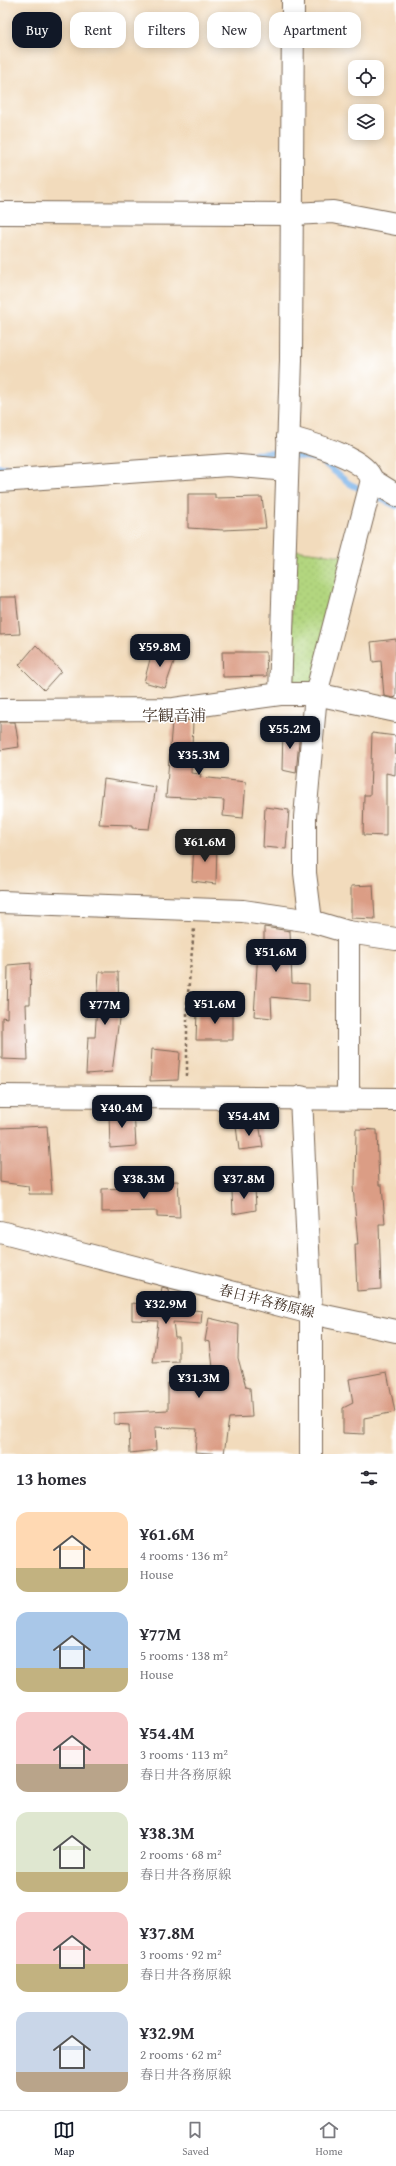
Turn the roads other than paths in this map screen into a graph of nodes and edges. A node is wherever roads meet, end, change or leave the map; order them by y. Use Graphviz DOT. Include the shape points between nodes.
graph roads {
  1 [pos="293,0"];
  2 [pos="0,213"];
  3 [pos="292,214"];
  4 [pos="396,224"];
  5 [pos="288,437"];
  6 [pos="287,470"];
  7 [pos="372,480"];
  8 [pos="0,481"];
  9 [pos="396,495"];
  10 [pos="280,694"];
  11 [pos="316,694"];
  12 [pos="0,710"];
  13 [pos="396,711"];
  14 [pos="0,902"];
  15 [pos="311,921"];
  16 [pos="348,932"];
  17 [pos="396,939"];
  18 [pos="0,1096"];
  19 [pos="301,1097"];
  20 [pos="348,1097"];
  21 [pos="396,1099"];
  22 [pos="0,1232"];
  23 [pos="311,1313"];
  24 [pos="396,1331"];
  25 [pos="311,1454"];
  1 -- 3 [label="street"];
  2 -- 3 [label="street"];
  3 -- 4 [label="street" via="333,212"];
  3 -- 5 [label="street"];
  5 -- 6 [label="street"];
  5 -- 7 [label="street" via="324,447 354,462 370,475"];
  6 -- 8 [label="street" via="228,465"];
  6 -- 10 [label="street"];
  7 -- 9 [label="street"];
  7 -- 11 [label="street"];
  10 -- 11 [label="street"];
  10 -- 12 [label="street" via="174,709"];
  11 -- 13 [label="street"];
  11 -- 15 [label="street" via="305,817 306,873"];
  14 -- 15 [label="street" via="243,911"];
  15 -- 16 [label="street"];
  16 -- 17 [label="street"];
  16 -- 20 [label="street"];
  18 -- 19 [label="street"];
  19 -- 20 [label="street"];
  19 -- 23 [label="street"];
  20 -- 21 [label="street"];
  22 -- 23 [label="street, 春日井各務原線"];
  23 -- 24 [label="street, 春日井各務原線"];
  23 -- 25 [label="street"];
}
